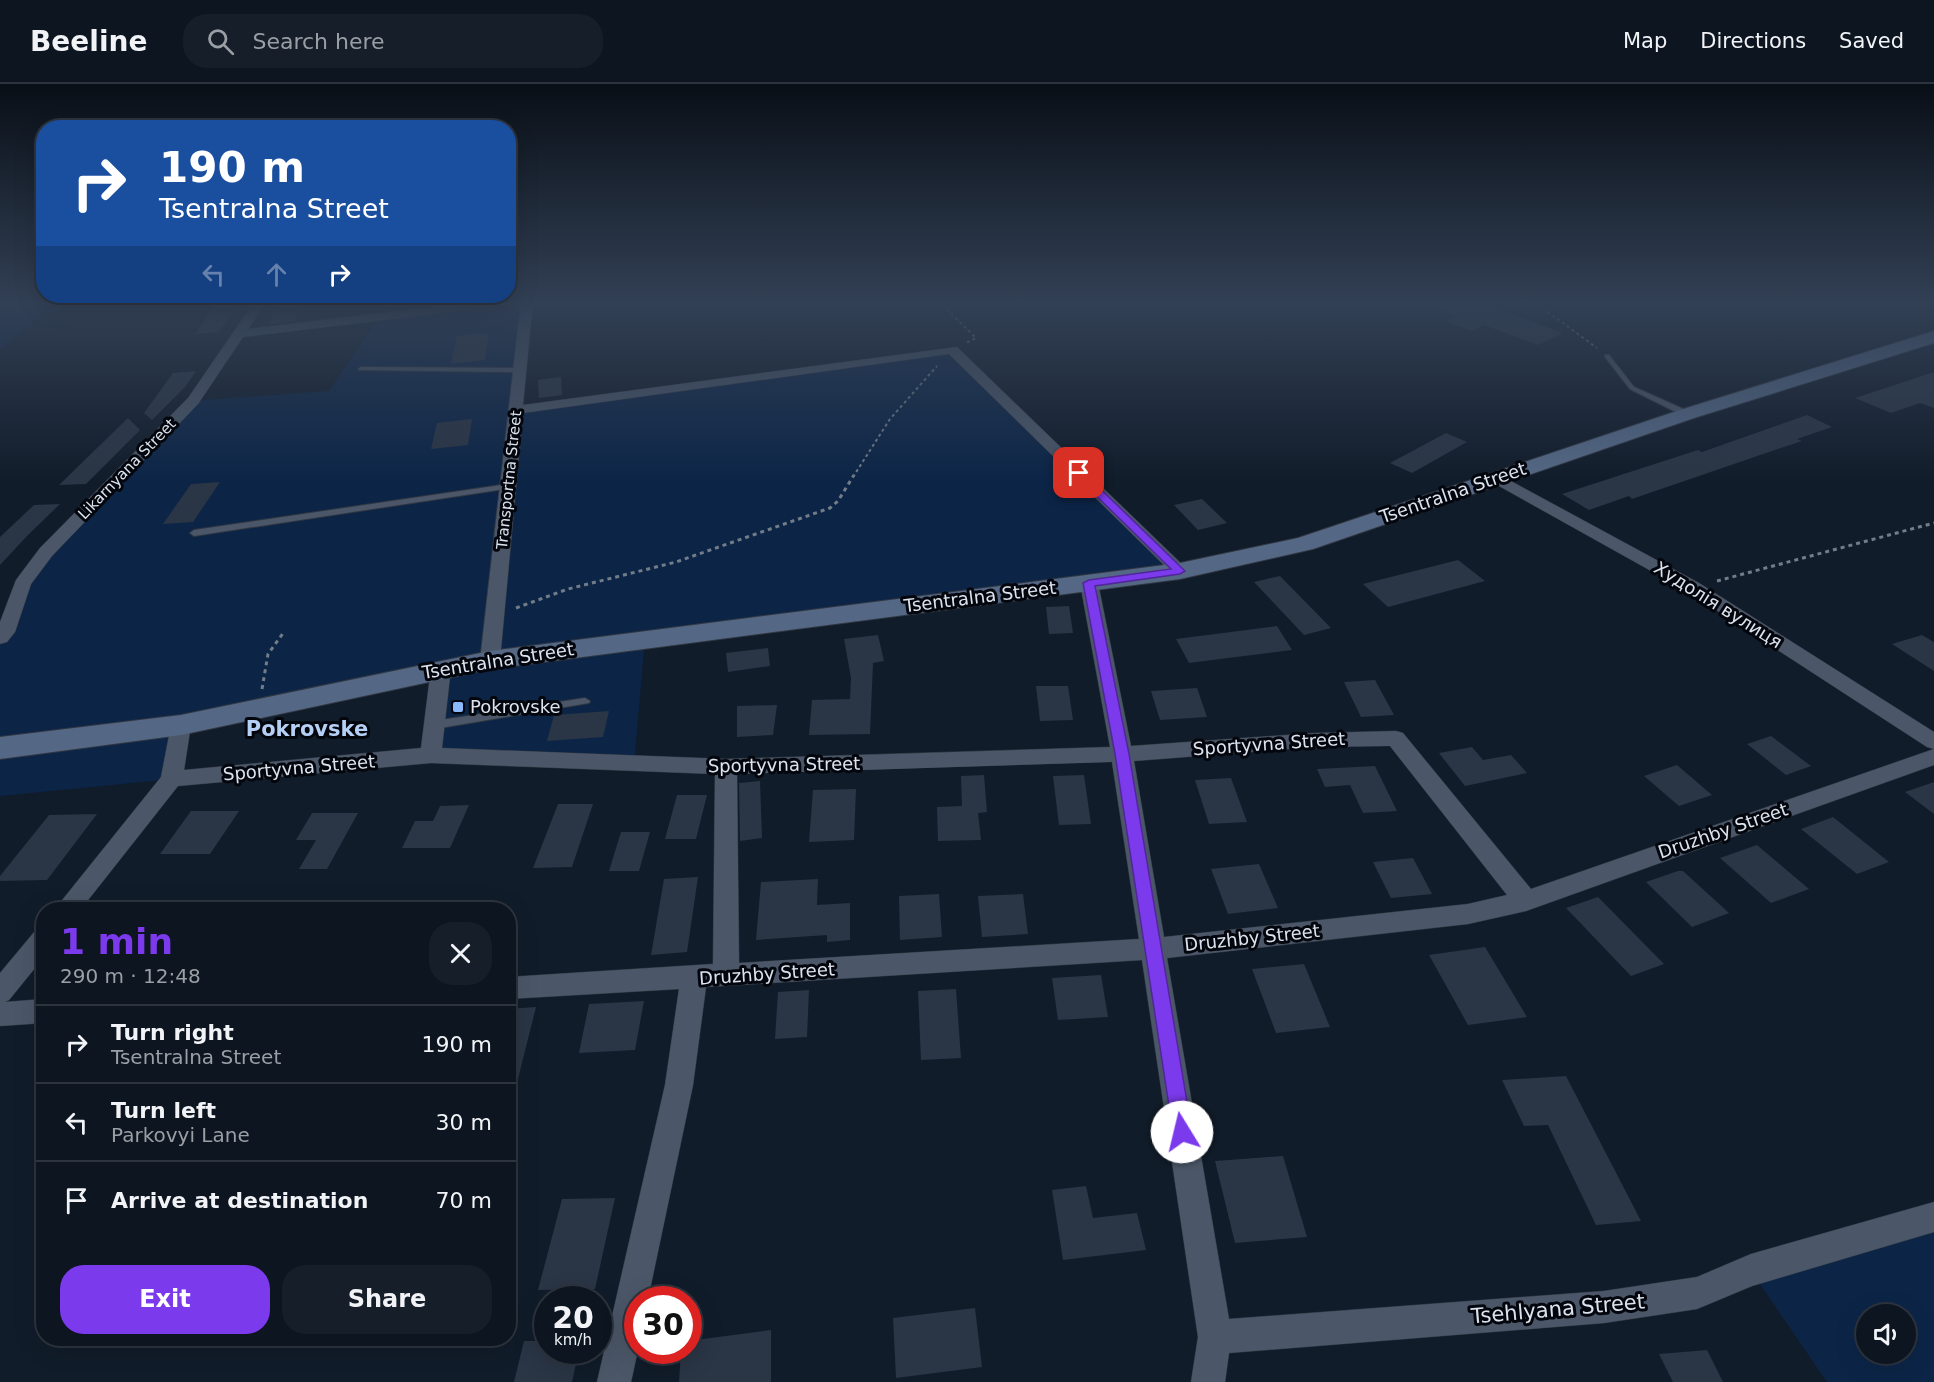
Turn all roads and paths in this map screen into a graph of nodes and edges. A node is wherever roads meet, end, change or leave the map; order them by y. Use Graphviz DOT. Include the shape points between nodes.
graph roads {
  1 [pos="219,362"];
  2 [pos="521,362"];
  3 [pos="867,362"];
  4 [pos="941,362"];
  5 [pos="963,362"];
  6 [pos="1611,362"];
  7 [pos="1855,362"];
  8 [pos="361,369"];
  9 [pos="520,370"];
  10 [pos="516,410"];
  11 [pos="1687,414"];
  12 [pos="1496,478"];
  13 [pos="508,486"];
  14 [pos="1934,524"];
  15 [pos="194,532"];
  16 [pos="1180,571"];
  17 [pos="1089,583"];
  18 [pos="1693,587"];
  19 [pos="494,619"];
  20 [pos="284,632"];
  21 [pos="0,638"];
  22 [pos="490,660"];
  23 [pos="441,668"];
  24 [pos="585,701"];
  25 [pos="260,708"];
  26 [pos="181,725"];
  27 [pos="434,725"];
  28 [pos="1934,742"];
  29 [pos="0,748"];
  30 [pos="1122,754"];
  31 [pos="431,755"];
  32 [pos="1934,757"];
  33 [pos="726,767"];
  34 [pos="172,779"];
  35 [pos="1526,901"];
  36 [pos="73,902"];
  37 [pos="36,948"];
  38 [pos="1153,949"];
  39 [pos="726,976"];
  40 [pos="694,978"];
  41 [pos="516,988"];
  42 [pos="0,992"];
  43 [pos="36,1012"];
  44 [pos="0,1014"];
  45 [pos="1934,1217"];
  46 [pos="1215,1337"];
  47 [pos="614,1382"];
  48 [pos="1209,1382"];
  1 -- 21 [label="street, Likarnyana Street" via="193,401 46,552 22,584 6,632"];
  2 -- 9 [label="street, Transportna Street"];
  3 -- 10 [label="street"];
  4 -- 19 [label="path" via="890,420 830,508 676,562 568,589"];
  5 -- 16 [label="street"];
  6 -- 11 [label="lane" via="1632,388"];
  7 -- 11 [label="street, Tsentralna Street"];
  8 -- 9 [label="lane"];
  9 -- 10 [label="street, Transportna Street"];
  10 -- 13 [label="street, Transportna Street"];
  11 -- 12 [label="street, Tsentralna Street"];
  12 -- 16 [label="street, Tsentralna Street" via="1304,544"];
  12 -- 18 [label="street, Худолія вулиця"];
  13 -- 15 [label="lane"];
  13 -- 19 [label="street, Transportna Street"];
  14 -- 18 [label="path"];
  16 -- 17 [label="street, Tsentralna Street"];
  17 -- 22 [label="street, Tsentralna Street"];
  17 -- 30 [label="street"];
  18 -- 28 [label="street, Худолія вулиця"];
  19 -- 22 [label="street, Transportna Street"];
  20 -- 25 [label="path" via="268,654"];
  22 -- 23 [label="street, Tsentralna Street"];
  23 -- 25 [label="street, Tsentralna Street"];
  23 -- 27 [label="street"];
  24 -- 27 [label="lane"];
  25 -- 26 [label="street, Tsentralna Street"];
  26 -- 29 [label="street, Tsentralna Street"];
  26 -- 34 [label="street"];
  27 -- 31 [label="street"];
  30 -- 33 [label="street, Sportyvna Street"];
  30 -- 35 [label="street, Sportyvna Street" via="1396,738"];
  30 -- 38 [label="street"];
  31 -- 33 [label="street, Sportyvna Street"];
  31 -- 34 [label="street, Sportyvna Street"];
  32 -- 35 [label="street, Druzhby Street"];
  33 -- 39 [label="street"];
  34 -- 36 [label="street"];
  35 -- 38 [label="street, Druzhby Street" via="1468,914"];
  37 -- 42 [label="street"];
  38 -- 39 [label="street, Druzhby Street"];
  38 -- 46 [label="street"];
  39 -- 40 [label="street, Druzhby Street"];
  40 -- 41 [label="street, Druzhby Street"];
  40 -- 47 [label="street" via="679,1085"];
  43 -- 44 [label="street"];
  45 -- 46 [label="street, Tsehlyana Street" via="1750,1270 1697,1293 1604,1306"];
  46 -- 48 [label="street"];
}
